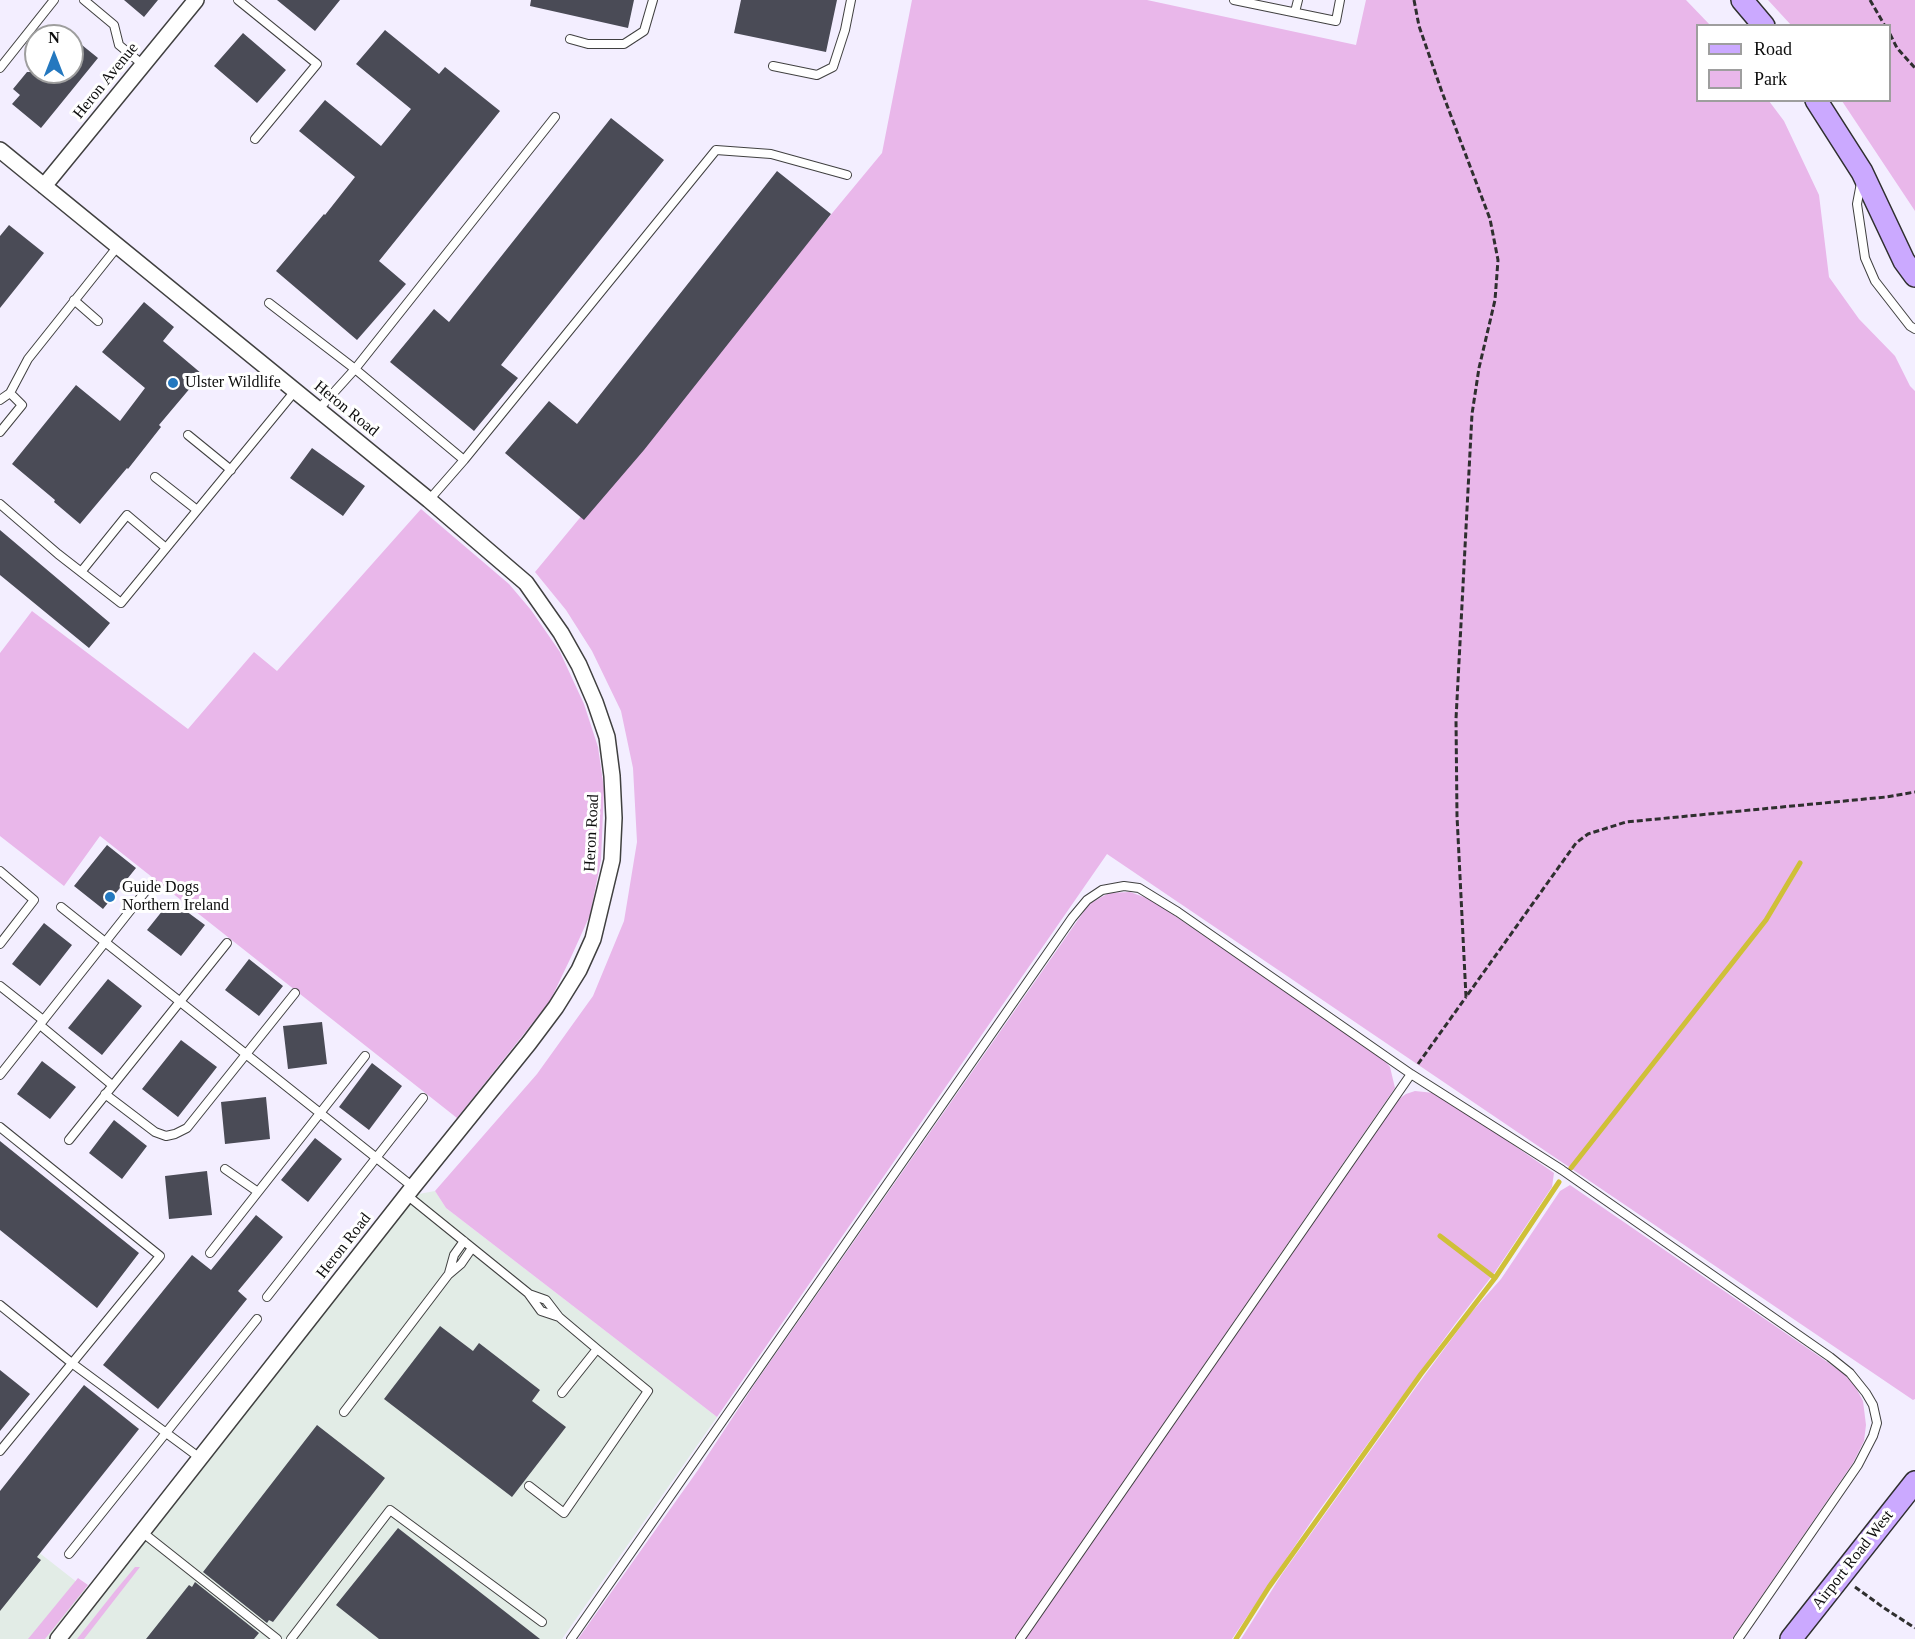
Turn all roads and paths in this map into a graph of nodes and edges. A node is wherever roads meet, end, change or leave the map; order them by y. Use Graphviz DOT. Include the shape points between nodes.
graph roads {
  1 [pos="54,0"];
  2 [pos="84,0"];
  3 [pos="196,0"];
  4 [pos="238,0"];
  5 [pos="653,0"];
  6 [pos="851,0"];
  7 [pos="1234,0"];
  8 [pos="1298,0"];
  9 [pos="1340,0"];
  10 [pos="1414,0"];
  11 [pos="1742,0"];
  12 [pos="1870,0"];
  13 [pos="1295,12"];
  14 [pos="1762,24"];
  15 [pos="1884,24"];
  16 [pos="1891,36"];
  17 [pos="570,39"];
  18 [pos="142,64"];
  19 [pos="773,66"];
  20 [pos="0,68"];
  21 [pos="1915,68"];
  22 [pos="1817,102"];
  23 [pos="555,117"];
  24 [pos="255,139"];
  25 [pos="2,156"];
  26 [pos="1862,172"];
  27 [pos="847,175"];
  28 [pos="44,186"];
  29 [pos="118,246"];
  30 [pos="1910,265"];
  31 [pos="74,300"];
  32 [pos="269,303"];
  33 [pos="98,321"];
  34 [pos="1915,329"];
  35 [pos="355,369"];
  36 [pos="295,391"];
  37 [pos="10,393"];
  38 [pos="0,400"];
  39 [pos="318,410"];
  40 [pos="0,432"];
  41 [pos="188,435"];
  42 [pos="464,460"];
  43 [pos="231,470"];
  44 [pos="154,477"];
  45 [pos="429,500"];
  46 [pos="0,504"];
  47 [pos="197,510"];
  48 [pos="166,548"];
  49 [pos="81,572"];
  50 [pos="1915,792"];
  51 [pos="0,871"];
  52 [pos="152,883"];
  53 [pos="61,907"];
  54 [pos="105,942"];
  55 [pos="227,943"];
  56 [pos="0,944"];
  57 [pos="0,986"];
  58 [pos="295,993"];
  59 [pos="1466,997"];
  60 [pos="180,1001"];
  61 [pos="42,1022"];
  62 [pos="245,1053"];
  63 [pos="365,1056"];
  64 [pos="1417,1065"];
  65 [pos="1411,1074"];
  66 [pos="0,1075"];
  67 [pos="112,1085"];
  68 [pos="105,1094"];
  69 [pos="423,1098"];
  70 [pos="321,1113"];
  71 [pos="0,1127"];
  72 [pos="69,1140"];
  73 [pos="377,1157"];
  74 [pos="225,1169"];
  75 [pos="410,1191"];
  76 [pos="258,1192"];
  77 [pos="464,1241"];
  78 [pos="472,1248"];
  79 [pos="210,1253"];
  80 [pos="448,1275"];
  81 [pos="267,1297"];
  82 [pos="0,1305"];
  83 [pos="257,1319"];
  84 [pos="597,1349"];
  85 [pos="73,1364"];
  86 [pos="562,1393"];
  87 [pos="344,1412"];
  88 [pos="165,1433"];
  89 [pos="0,1451"];
  90 [pos="200,1458"];
  91 [pos="1915,1482"];
  92 [pos="530,1486"];
  93 [pos="142,1532"];
  94 [pos="69,1554"];
  95 [pos="1840,1575"];
  96 [pos="542,1622"];
  97 [pos="1915,1628"];
  98 [pos="58,1639"];
  99 [pos="277,1639"];
  100 [pos="291,1639"];
  101 [pos="571,1639"];
  102 [pos="1020,1639"];
  103 [pos="1738,1639"];
  104 [pos="1791,1639"];
  1 -- 20 [label="lane"];
  2 -- 18 [label="lane" via="114,25 119,45"];
  3 -- 18 [label="street, Heron Avenue"];
  4 -- 24 [label="lane" via="317,63"];
  5 -- 17 [label="lane" via="644,31 624,44 588,44"];
  6 -- 19 [label="lane" via="833,67 817,75"];
  7 -- 13 [label="lane"];
  8 -- 13 [label="lane"];
  9 -- 13 [label="lane" via="1336,21"];
  10 -- 59 [label="path" via="1419,26 1490,219 1498,260 1496,300 1472,414 1456,707"];
  11 -- 14 [label="street"];
  12 -- 15 [label="path"];
  16 -- 21 [label="path"];
  18 -- 28 [label="street, Heron Avenue"];
  22 -- 26 [label="street"];
  23 -- 35 [label="lane"];
  25 -- 28 [label="street, Heron Road"];
  26 -- 30 [label="street"];
  26 -- 34 [label="lane" via="1857,204 1865,258 1875,281"];
  27 -- 42 [label="lane" via="771,154 716,150"];
  28 -- 29 [label="street, Heron Road"];
  29 -- 31 [label="lane"];
  29 -- 36 [label="street, Heron Road"];
  31 -- 33 [label="lane"];
  31 -- 37 [label="lane" via="28,359"];
  32 -- 35 [label="lane"];
  35 -- 39 [label="lane"];
  35 -- 42 [label="lane"];
  36 -- 39 [label="street, Heron Road"];
  36 -- 43 [label="lane"];
  37 -- 38 [label="lane"];
  37 -- 40 [label="lane" via="22,405"];
  39 -- 45 [label="street, Heron Road"];
  41 -- 43 [label="lane"];
  42 -- 45 [label="lane"];
  43 -- 47 [label="lane"];
  44 -- 47 [label="lane"];
  45 -- 75 [label="street, Heron Road" via="526,583 561,633 583,674 607,737 614,818 612,860 593,939 579,970 529,1043"];
  46 -- 49 [label="lane"];
  47 -- 48 [label="lane"];
  48 -- 49 [label="lane" via="121,603"];
  48 -- 49 [label="lane" via="127,515"];
  50 -- 59 [label="path" via="1626,822 1588,834 1576,843"];
  51 -- 56 [label="lane" via="34,900"];
  52 -- 54 [label="lane"];
  53 -- 54 [label="lane"];
  54 -- 60 [label="lane"];
  54 -- 61 [label="lane"];
  55 -- 60 [label="lane"];
  57 -- 61 [label="lane"];
  58 -- 62 [label="lane"];
  59 -- 64 [label="path"];
  60 -- 62 [label="lane"];
  60 -- 67 [label="lane"];
  61 -- 66 [label="lane"];
  61 -- 67 [label="lane"];
  62 -- 68 [label="lane" via="187,1128 175,1134 154,1132"];
  62 -- 70 [label="lane"];
  63 -- 70 [label="lane"];
  65 -- 101 [label="lane" via="1139,888 1102,890 1087,900"];
  65 -- 102 [label="lane"];
  65 -- 103 [label="lane" via="1562,1170 1830,1357 1850,1373 1873,1405 1877,1423 1858,1465"];
  67 -- 68 [label="lane"];
  68 -- 72 [label="lane"];
  69 -- 73 [label="lane"];
  70 -- 73 [label="lane"];
  70 -- 76 [label="lane"];
  71 -- 85 [label="lane" via="160,1256"];
  73 -- 75 [label="lane"];
  73 -- 81 [label="lane"];
  74 -- 76 [label="lane"];
  75 -- 77 [label="lane"];
  75 -- 90 [label="street, Heron Road"];
  76 -- 79 [label="lane"];
  77 -- 78 [label="lane"];
  77 -- 80 [label="lane" via="454,1255"];
  78 -- 80 [label="lane"];
  78 -- 84 [label="lane" via="528,1293 541,1311 559,1317"];
  80 -- 87 [label="lane"];
  82 -- 85 [label="lane"];
  83 -- 88 [label="lane"];
  84 -- 86 [label="lane"];
  84 -- 92 [label="lane" via="648,1391 564,1513"];
  85 -- 88 [label="lane"];
  85 -- 89 [label="lane"];
  88 -- 90 [label="lane"];
  88 -- 94 [label="lane"];
  90 -- 93 [label="street, Heron Road"];
  91 -- 95 [label="street, Airport Road West"];
  93 -- 98 [label="street, Heron Road"];
  93 -- 99 [label="lane"];
  95 -- 97 [label="path"];
  95 -- 104 [label="street, Airport Road West"];
  96 -- 100 [label="lane" via="390,1510"];
}
